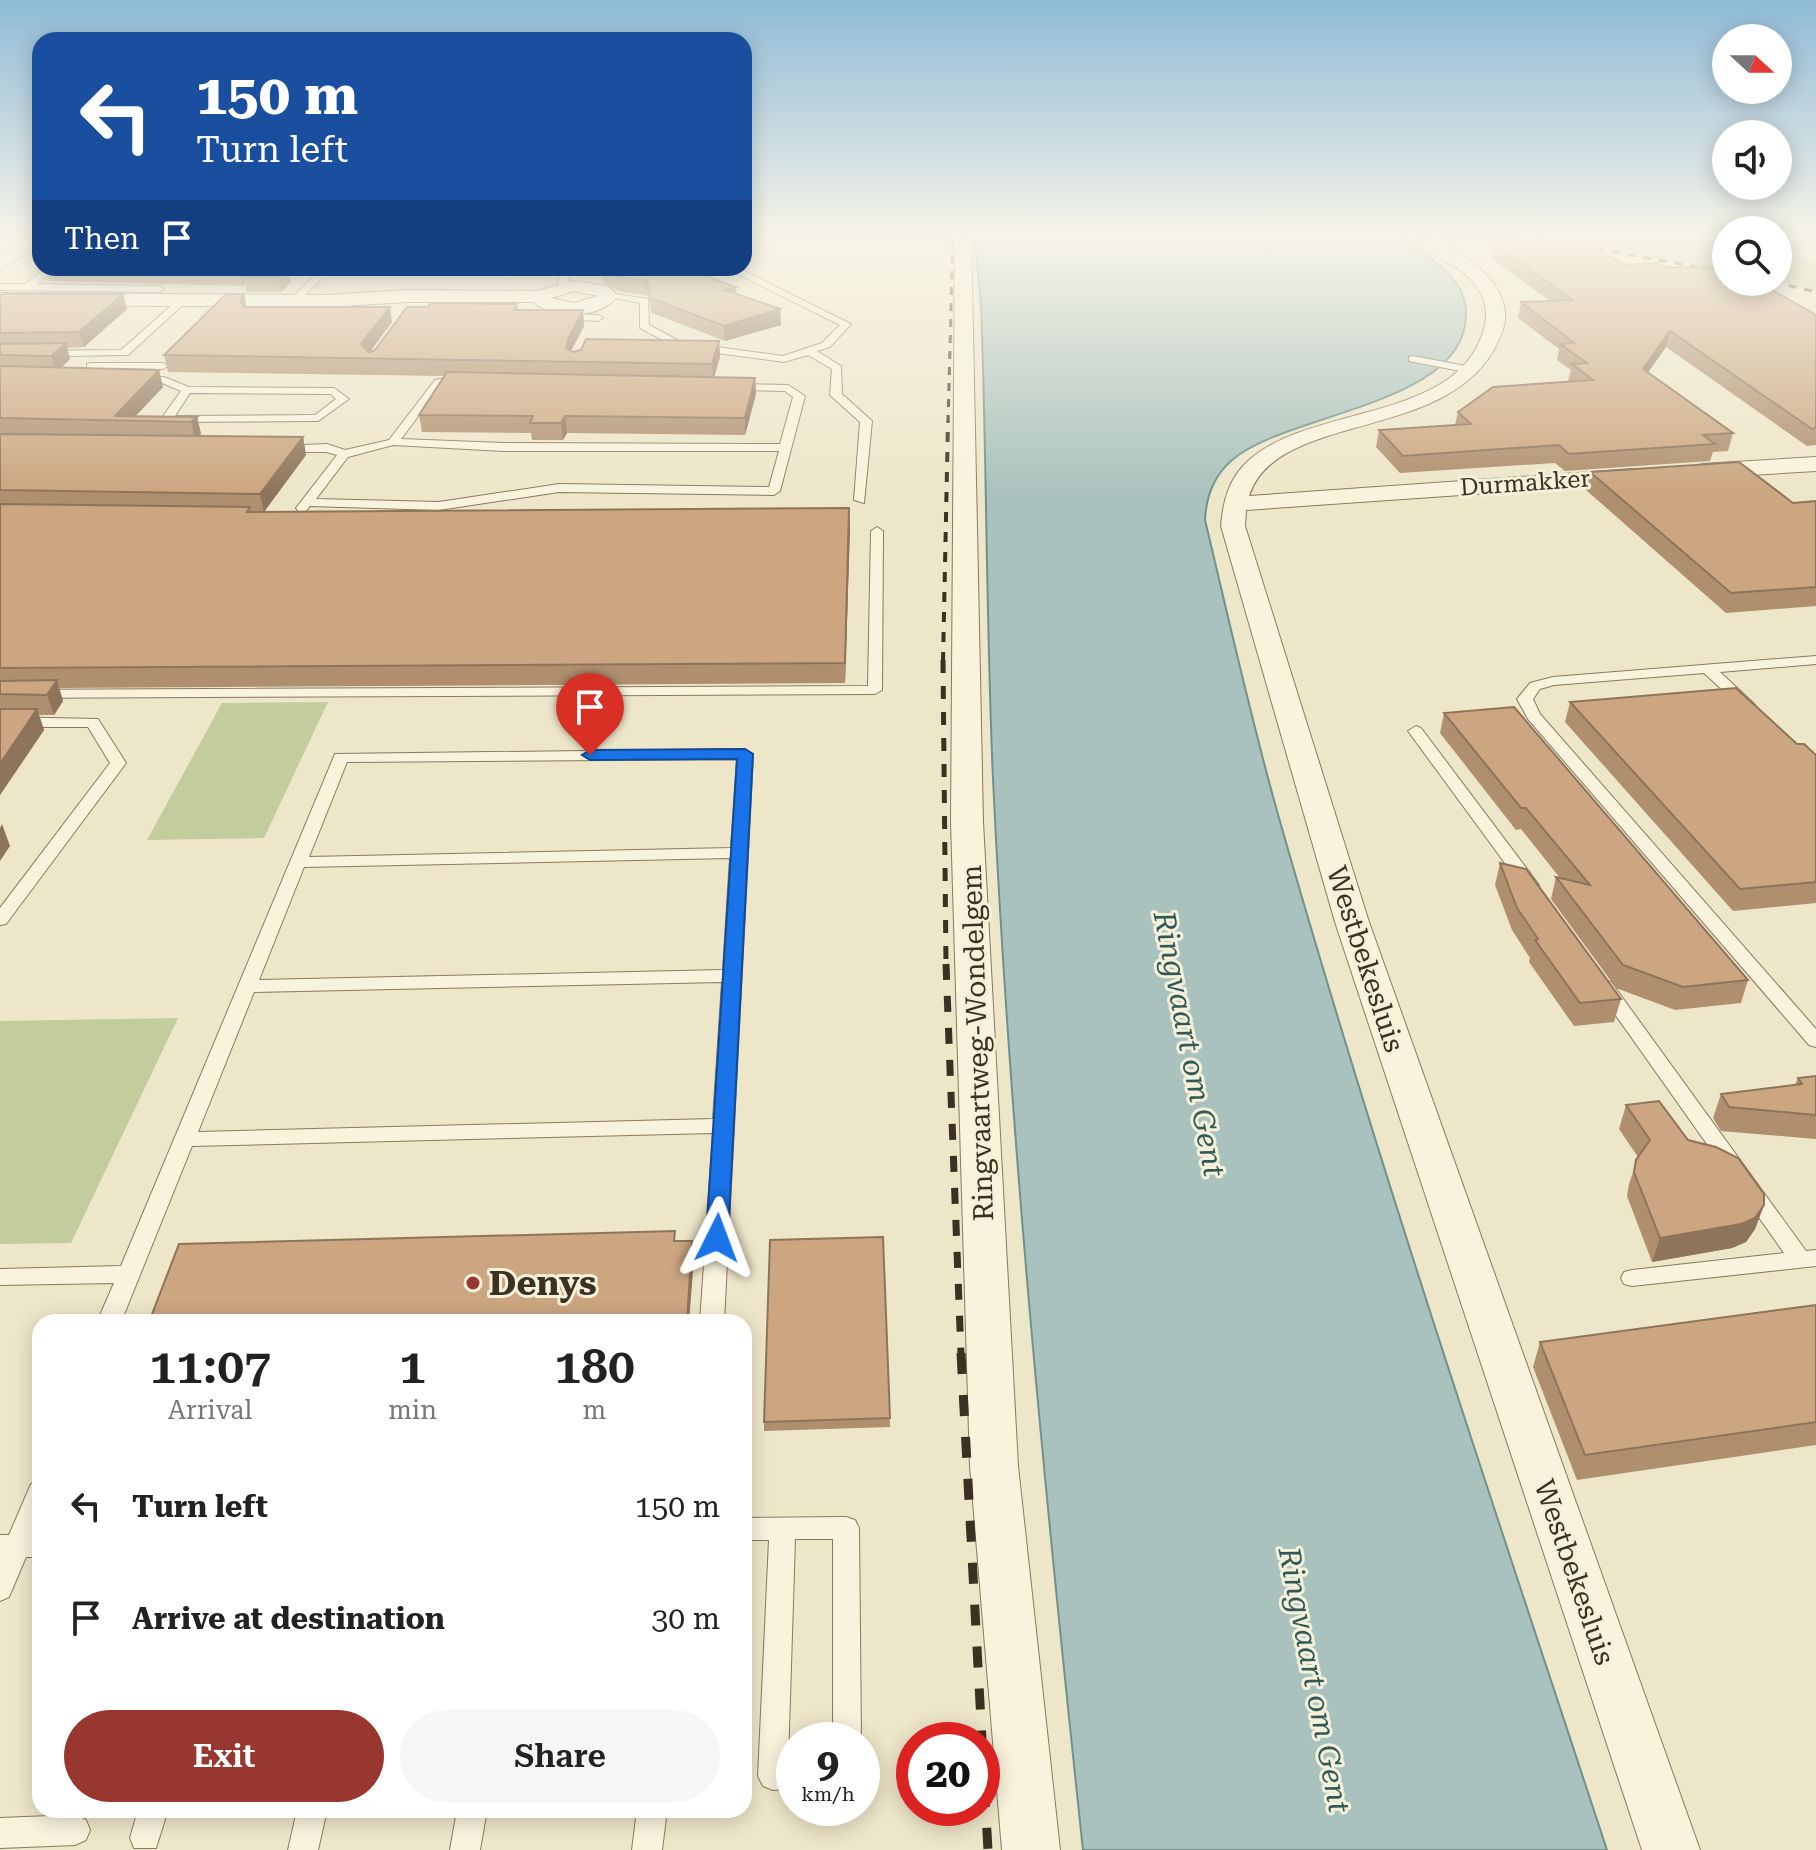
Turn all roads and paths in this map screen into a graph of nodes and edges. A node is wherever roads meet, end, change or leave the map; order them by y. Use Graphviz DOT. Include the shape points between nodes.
graph roads {
  1 [pos="159,321"];
  2 [pos="596,321"];
  3 [pos="644,321"];
  4 [pos="841,321"];
  5 [pos="964,321"];
  6 [pos="1495,321"];
  7 [pos="593,329"];
  8 [pos="809,351"];
  9 [pos="0,354"];
  10 [pos="1413,359"];
  11 [pos="0,365"];
  12 [pos="163,366"];
  13 [pos="1471,370"];
  14 [pos="89,379"];
  15 [pos="471,383"];
  16 [pos="725,387"];
  17 [pos="187,390"];
  18 [pos="393,442"];
  19 [pos="263,447"];
  20 [pos="786,448"];
  21 [pos="344,454"];
  22 [pos="1816,464"];
  23 [pos="860,500"];
  24 [pos="306,502"];
  25 [pos="1235,504"];
  26 [pos="291,515"];
  27 [pos="877,531"];
  28 [pos="1816,660"];
  29 [pos="1708,669"];
  30 [pos="0,694"];
  31 [pos="1762,719"];
  32 [pos="0,722"];
  33 [pos="1416,731"];
  34 [pos="739,853"];
  35 [pos="298,862"];
  36 [pos="1544,905"];
  37 [pos="0,920"];
  38 [pos="1590,967"];
  39 [pos="732,976"];
  40 [pos="247,986"];
  41 [pos="1816,1041"];
  42 [pos="723,1126"];
  43 [pos="184,1139"];
  44 [pos="1808,1259"];
  45 [pos="129,1274"];
  46 [pos="0,1277"];
  47 [pos="1632,1278"];
  48 [pos="112,1314"];
  49 [pos="712,1314"];
  50 [pos="32,1512"];
  51 [pos="752,1529"];
  52 [pos="782,1529"];
  53 [pos="19,1546"];
  54 [pos="0,1589"];
  55 [pos="847,1722"];
  56 [pos="776,1776"];
  57 [pos="310,1818"];
  58 [pos="471,1818"];
  59 [pos="651,1818"];
  60 [pos="75,1830"];
  61 [pos="0,1833"];
  62 [pos="303,1850"];
  63 [pos="465,1850"];
  64 [pos="647,1850"];
  65 [pos="1031,1850"];
  66 [pos="1671,1850"];
  1 -- 9 [label="lane" via="124,353"];
  2 -- 7 [label="lane"];
  3 -- 8 [label="lane" via="678,345 784,359"];
  4 -- 8 [label="lane" via="846,324 826,345"];
  5 -- 65 [label="street, Ringvaartweg-Wondelgem" via="967,822 994,1466"];
  6 -- 13 [label="street" via="1489,347"];
  8 -- 23 [label="lane" via="837,368 836,395 866,421"];
  10 -- 13 [label="lane"];
  11 -- 12 [label="lane"];
  13 -- 25 [label="street" via="1404,406 1266,456 1239,482"];
  14 -- 17 [label="lane" via="164,380"];
  15 -- 18 [label="lane" via="439,382"];
  16 -- 20 [label="lane" via="788,388 799,396"];
  17 -- 17 [label="lane" via="167,419 318,418 343,399 334,391"];
  18 -- 20 [label="lane"];
  18 -- 21 [label="lane"];
  19 -- 21 [label="lane" via="327,448"];
  20 -- 24 [label="lane" via="774,491 559,488 439,506"];
  21 -- 24 [label="lane"];
  22 -- 25 [label="street, Durmakker"];
  24 -- 26 [label="lane"];
  25 -- 66 [label="street, Westbekesluis" via="1233,526 1352,922"];
  27 -- 30 [label="lane" via="875,690"];
  28 -- 29 [label="lane"];
  29 -- 31 [label="lane"];
  29 -- 41 [label="lane" via="1553,681 1535,686 1525,699 1533,716"];
  32 -- 37 [label="lane" via="93,722 118,763"];
  33 -- 36 [label="lane"];
  34 -- 35 [label="lane"];
  34 -- 35 [label="lane" via="745,754 341,757"];
  34 -- 39 [label="lane"];
  35 -- 40 [label="lane"];
  38 -- 44 [label="lane"];
  39 -- 40 [label="lane"];
  39 -- 42 [label="lane"];
  40 -- 43 [label="lane"];
  42 -- 43 [label="lane"];
  42 -- 49 [label="lane"];
  43 -- 45 [label="lane"];
  44 -- 47 [label="lane"];
  45 -- 46 [label="lane"];
  45 -- 48 [label="lane"];
  50 -- 53 [label="lane"];
  51 -- 52 [label="lane"];
  52 -- 55 [label="lane" via="846,1528"];
  52 -- 56 [label="lane"];
  53 -- 54 [label="lane"];
  57 -- 62 [label="lane"];
  58 -- 63 [label="lane"];
  59 -- 64 [label="lane"];
  60 -- 61 [label="lane"];
}
